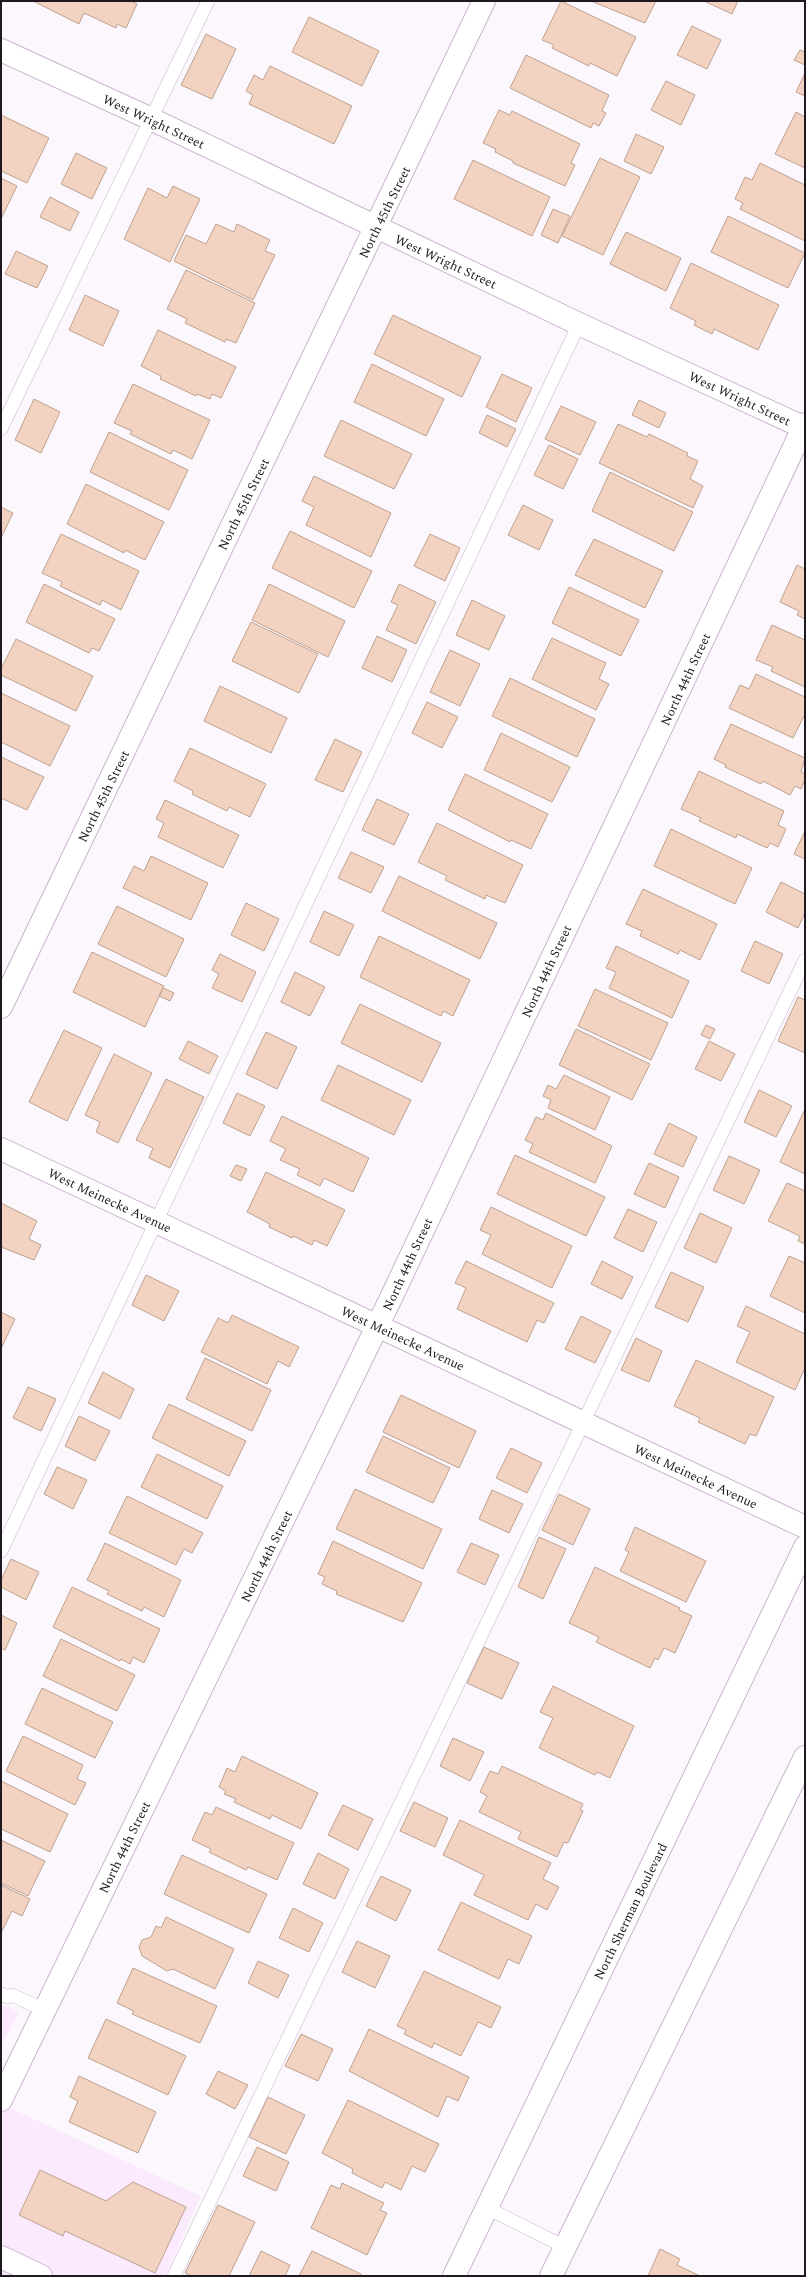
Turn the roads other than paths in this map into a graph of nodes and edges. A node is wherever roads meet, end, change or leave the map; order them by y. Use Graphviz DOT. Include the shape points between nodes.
graph roads {
  1 [pos="208,1"];
  2 [pos="484,1"];
  3 [pos="1,50"];
  4 [pos="151,119"];
  5 [pos="377,228"];
  6 [pos="579,324"];
  7 [pos="804,426"];
  8 [pos="1,429"];
  9 [pos="805,960"];
  10 [pos="1,1007"];
  11 [pos="1,1149"];
  12 [pos="156,1222"];
  13 [pos="378,1326"];
  14 [pos="583,1422"];
  15 [pos="805,1526"];
  16 [pos="805,1547"];
  17 [pos="1,1551"];
  18 [pos="805,1757"];
  19 [pos="1,1994"];
  20 [pos="45,2010"];
  21 [pos="1,2100"];
  22 [pos="487,2208"];
  23 [pos="565,2247"];
  24 [pos="1,2257"];
  25 [pos="41,2276"];
  26 [pos="174,2276"];
  27 [pos="454,2276"];
  28 [pos="551,2276"];
  1 -- 4 [label="lane"];
  2 -- 5 [label="street, North 45th Street"];
  3 -- 4 [label="street, West Wright Street"];
  4 -- 5 [label="street, West Wright Street"];
  4 -- 8 [label="lane"];
  5 -- 6 [label="street, West Wright Street"];
  5 -- 10 [label="street, North 45th Street"];
  6 -- 7 [label="street, West Wright Street"];
  6 -- 12 [label="lane"];
  7 -- 13 [label="street, North 44th Street"];
  9 -- 14 [label="lane"];
  11 -- 12 [label="street, West Meinecke Avenue"];
  12 -- 13 [label="street, West Meinecke Avenue"];
  12 -- 17 [label="lane"];
  13 -- 14 [label="street, West Meinecke Avenue"];
  13 -- 20 [label="street, North 44th Street"];
  14 -- 15 [label="street, West Meinecke Avenue"];
  14 -- 26 [label="lane"];
  16 -- 22 [label="street, North Sherman Boulevard"];
  18 -- 23 [label="street"];
  19 -- 20 [label="lane" via="8,1997 12,1995"];
  20 -- 21 [label="street, North 44th Street"];
  22 -- 23 [label="lane"];
  22 -- 27 [label="street, North Sherman Boulevard"];
  23 -- 28 [label="street"];
  24 -- 25 [label="street"];
}
